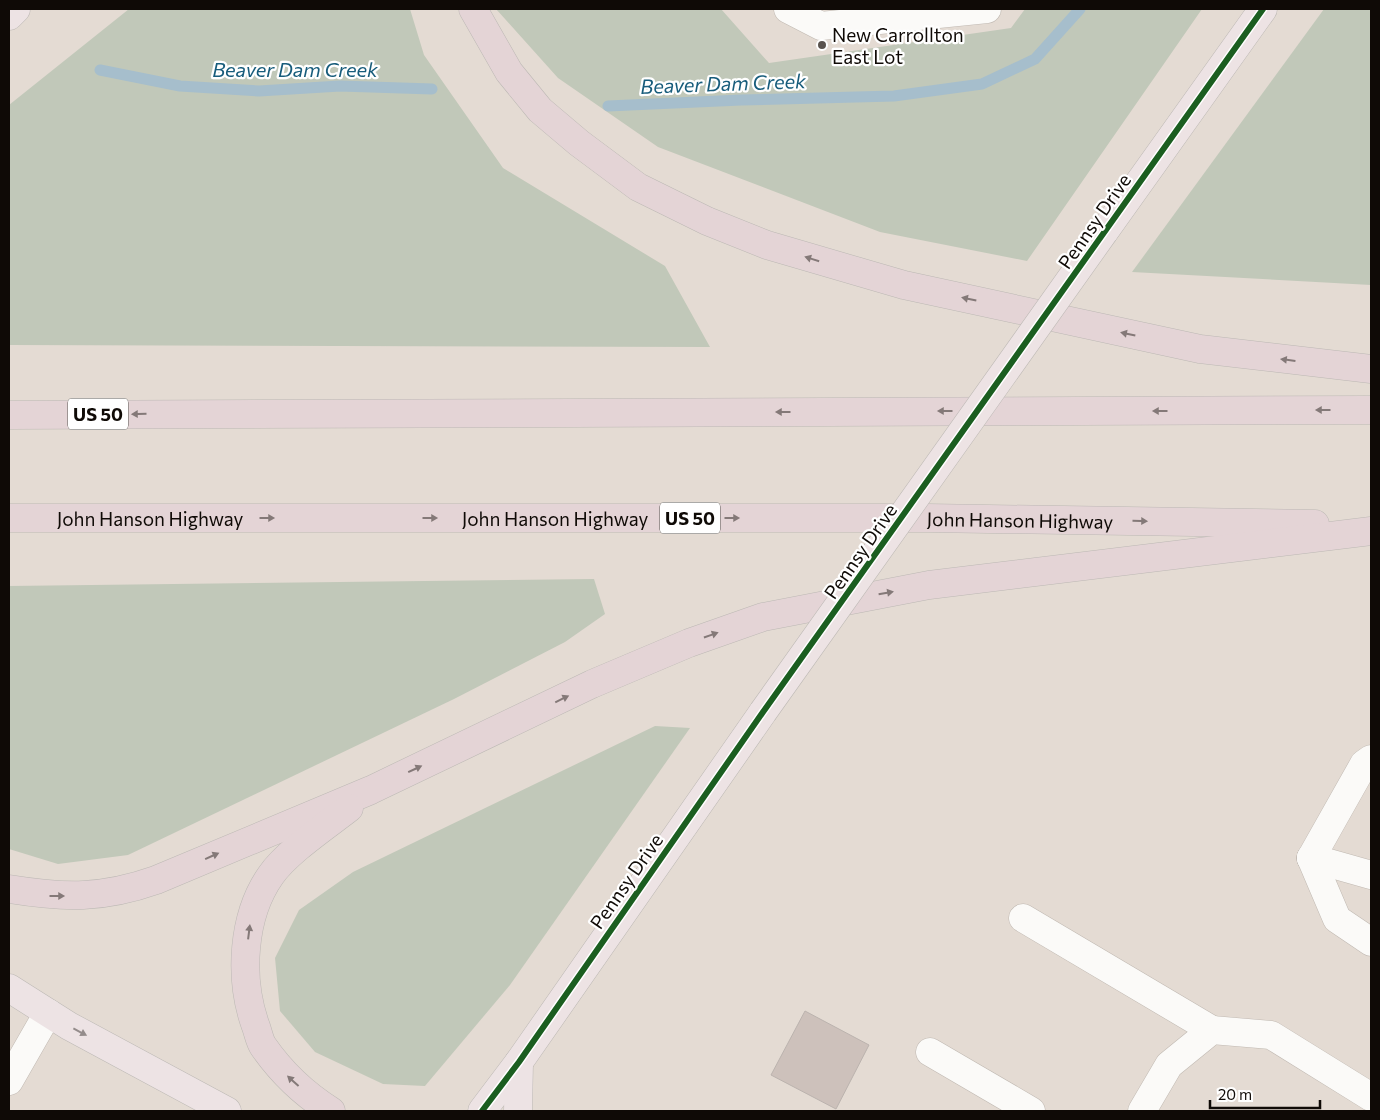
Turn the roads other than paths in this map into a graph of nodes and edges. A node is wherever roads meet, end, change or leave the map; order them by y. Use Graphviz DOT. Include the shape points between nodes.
graph roads {
  1 [pos="16,9"];
  2 [pos="473,9"];
  3 [pos="788,9"];
  4 [pos="987,9"];
  5 [pos="1264,9"];
  6 [pos="9,16"];
  7 [pos="1371,369"];
  8 [pos="1371,410"];
  9 [pos="9,415"];
  10 [pos="9,518"];
  11 [pos="1371,525"];
  12 [pos="1371,531"];
  13 [pos="1371,759"];
  14 [pos="371,790"];
  15 [pos="1311,858"];
  16 [pos="1371,876"];
  17 [pos="9,889"];
  18 [pos="1023,918"];
  19 [pos="1371,942"];
  20 [pos="9,988"];
  21 [pos="48,1013"];
  22 [pos="1212,1030"];
  23 [pos="930,1052"];
  24 [pos="519,1062"];
  25 [pos="9,1081"];
  26 [pos="1371,1097"];
  27 [pos="227,1111"];
  28 [pos="331,1111"];
  29 [pos="482,1111"];
  30 [pos="518,1111"];
  31 [pos="1031,1111"];
  32 [pos="1142,1111"];
  1 -- 6 [label="main road"];
  7 -- 2 [label="highway, one-way" via="1200,349 904,285 767,245 715,224 638,186 579,143 540,110 509,72"];
  3 -- 4 [label="lane" via="821,26"];
  5 -- 24 [label="main road, Pennsy Drive, bridge"];
  8 -- 9 [label="highway, US 50, one-way"];
  10 -- 11 [label="highway, John Hanson Highway / US 50, one-way" via="908,518"];
  14 -- 12 [label="highway, one-way" via="592,684 689,643 763,617 929,586"];
  13 -- 15 [label="lane" via="1364,764"];
  17 -- 14 [label="highway, one-way" via="50,896 122,892"];
  28 -- 14 [label="highway, one-way" via="286,1075 262,1044 249,1007 246,971 249,927 258,899 272,874"];
  15 -- 16 [label="lane"];
  15 -- 19 [label="lane" via="1337,919"];
  18 -- 22 [label="lane"];
  20 -- 21 [label="main road"];
  21 -- 25 [label="lane"];
  21 -- 27 [label="main road, one-way"];
  22 -- 26 [label="lane" via="1271,1035"];
  22 -- 32 [label="lane" via="1169,1065"];
  23 -- 31 [label="lane"];
  24 -- 29 [label="main road, Pennsy Drive"];
  24 -- 30 [label="main road"];
}
